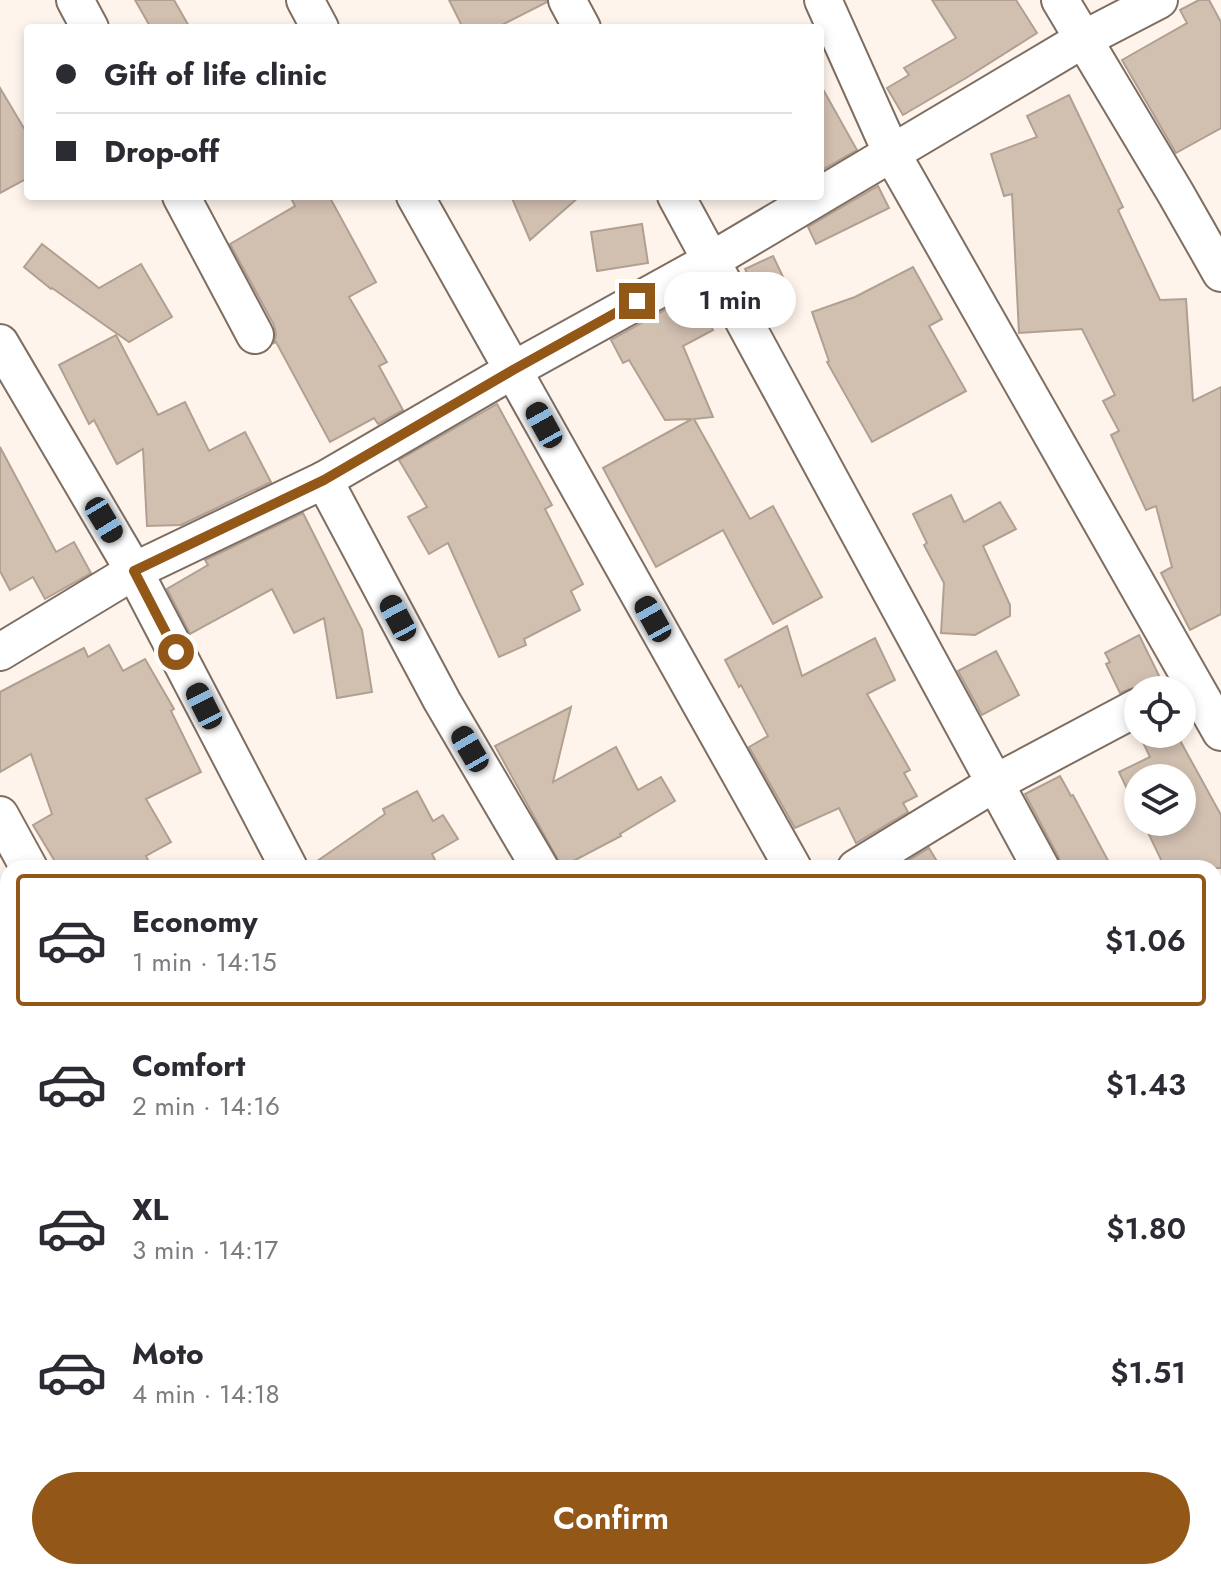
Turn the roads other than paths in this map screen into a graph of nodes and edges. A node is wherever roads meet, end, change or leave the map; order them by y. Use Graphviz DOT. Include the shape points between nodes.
graph roads {
  1 [pos="75,0"];
  2 [pos="305,0"];
  3 [pos="567,0"];
  4 [pos="823,0"];
  5 [pos="1060,0"];
  6 [pos="1159,0"];
  7 [pos="88,24"];
  8 [pos="318,24"];
  9 [pos="580,24"];
  10 [pos="1082,40"];
  11 [pos="892,154"];
  12 [pos="824,194"];
  13 [pos="183,200"];
  14 [pos="417,200"];
  15 [pos="678,200"];
  16 [pos="814,200"];
  17 [pos="712,260"];
  18 [pos="1221,273"];
  19 [pos="255,335"];
  20 [pos="0,343"];
  21 [pos="513,370"];
  22 [pos="324,480"];
  23 [pos="134,571"];
  24 [pos="0,652"];
  25 [pos="1193,676"];
  26 [pos="1196,682"];
  27 [pos="1124,714"];
  28 [pos="1221,732"];
  29 [pos="995,783"];
  30 [pos="0,815"];
  31 [pos="25,860"];
  32 [pos="285,860"];
  33 [pos="535,860"];
  34 [pos="789,860"];
  35 [pos="869,860"];
  36 [pos="1037,860"];
  1 -- 7 [label="street"];
  2 -- 8 [label="street"];
  3 -- 9 [label="street"];
  4 -- 11 [label="street"];
  5 -- 10 [label="street"];
  6 -- 10 [label="street"];
  10 -- 11 [label="street"];
  10 -- 18 [label="street"];
  11 -- 12 [label="street"];
  11 -- 25 [label="street"];
  13 -- 19 [label="street"];
  14 -- 21 [label="street"];
  15 -- 17 [label="street"];
  16 -- 17 [label="street"];
  17 -- 21 [label="street"];
  17 -- 29 [label="street"];
  20 -- 23 [label="street"];
  21 -- 22 [label="street"];
  21 -- 34 [label="street"];
  22 -- 23 [label="street"];
  22 -- 33 [label="street" via="442,701"];
  23 -- 24 [label="street"];
  23 -- 32 [label="street"];
  26 -- 28 [label="street"];
  27 -- 29 [label="street"];
  29 -- 35 [label="street"];
  29 -- 36 [label="street"];
  30 -- 31 [label="street"];
}
